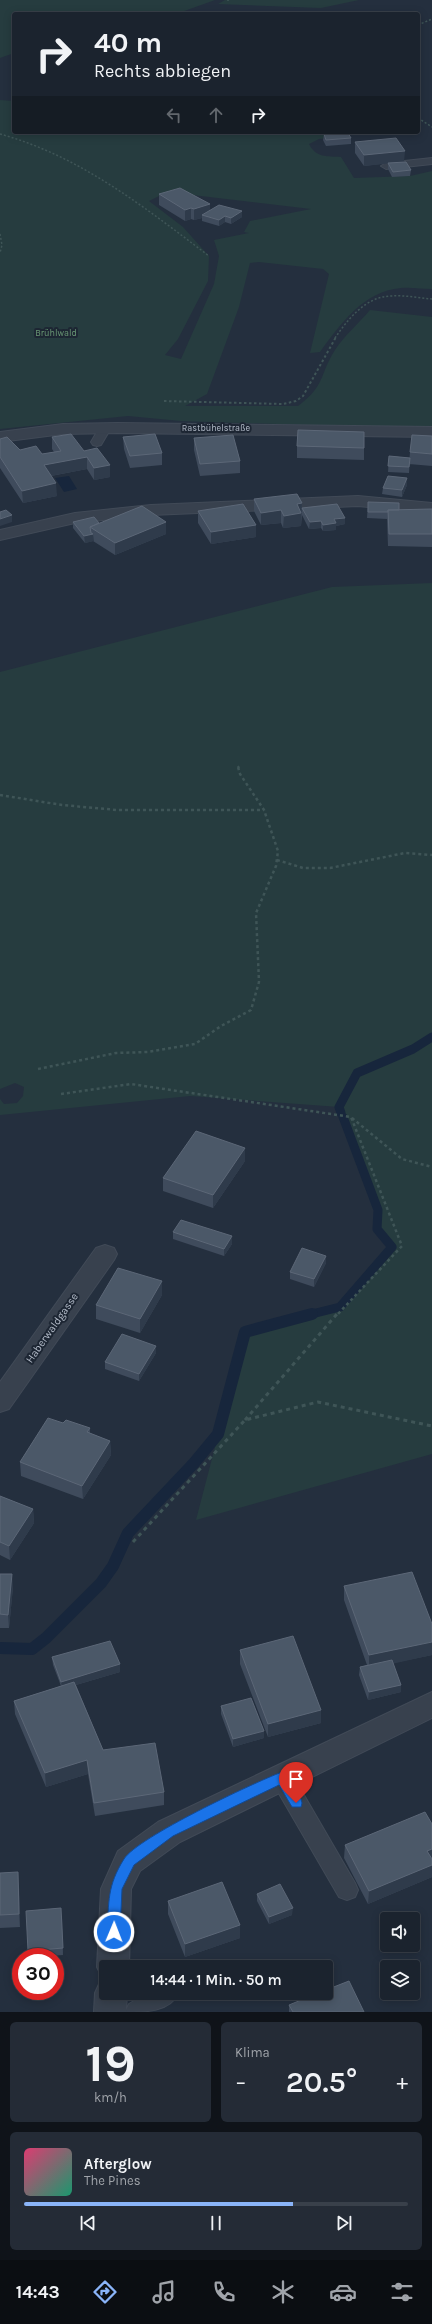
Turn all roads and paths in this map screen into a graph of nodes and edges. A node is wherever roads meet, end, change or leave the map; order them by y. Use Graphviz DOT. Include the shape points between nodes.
graph roads {
  1 [pos="432,19"];
  2 [pos="420,24"];
  3 [pos="420,119"];
  4 [pos="432,127"];
  5 [pos="0,134"];
  6 [pos="408,153"];
  7 [pos="432,154"];
  8 [pos="432,161"];
  9 [pos="386,166"];
  10 [pos="0,234"];
  11 [pos="0,254"];
  12 [pos="209,256"];
  13 [pos="432,299"];
  14 [pos="164,401"];
  15 [pos="432,432"];
  16 [pos="0,437"];
  17 [pos="432,508"];
  18 [pos="401,516"];
  19 [pos="432,517"];
  20 [pos="0,535"];
  21 [pos="238,766"];
  22 [pos="0,795"];
  23 [pos="264,810"];
  24 [pos="432,854"];
  25 [pos="277,860"];
  26 [pos="38,1069"];
  27 [pos="61,1094"];
  28 [pos="351,1117"];
  29 [pos="432,1167"];
  30 [pos="105,1254"];
  31 [pos="0,1402"];
  32 [pos="245,1420"];
  33 [pos="432,1426"];
  34 [pos="133,1542"];
  35 [pos="432,1704"];
  36 [pos="282,1778"];
  37 [pos="347,1890"];
  38 [pos="113,1960"];
  39 [pos="111,2000"];
  40 [pos="156,2000"];
  41 [pos="110,2012"];
  42 [pos="137,2012"];
  1 -- 2 [label="path"];
  3 -- 4 [label="path"];
  5 -- 12 [label="path" via="21,138 80,165 158,217"];
  6 -- 7 [label="lane"];
  8 -- 9 [label="lane"];
  10 -- 11 [label="path"];
  13 -- 14 [label="path" via="386,296 363,308 349,320 328,346 303,396 296,401 284,404"];
  15 -- 16 [label="street, Rastbühelstraße" via="101,435 63,429"];
  17 -- 20 [label="street" via="358,501 151,510 75,518"];
  18 -- 19 [label="lane"];
  21 -- 23 [label="path" via="240,774"];
  22 -- 23 [label="path" via="62,805 117,810"];
  23 -- 25 [label="path" via="278,851"];
  24 -- 25 [label="path" via="405,854 330,868 303,868"];
  25 -- 26 [label="path" via="256,913 259,982 251,1010 195,1044 148,1052 116,1053"];
  27 -- 28 [label="path" via="131,1084"];
  28 -- 29 [label="path" via="402,1159"];
  28 -- 32 [label="path" via="402,1246 344,1307"];
  30 -- 31 [label="street, Haberwaldgasse"];
  32 -- 33 [label="path" via="318,1402"];
  32 -- 34 [label="path"];
  35 -- 36 [label="street"];
  36 -- 37 [label="lane"];
  36 -- 38 [label="street" via="169,1832 129,1861 116,1889"];
  39 -- 41 [label="street"];
  40 -- 42 [label="lane"];
}
